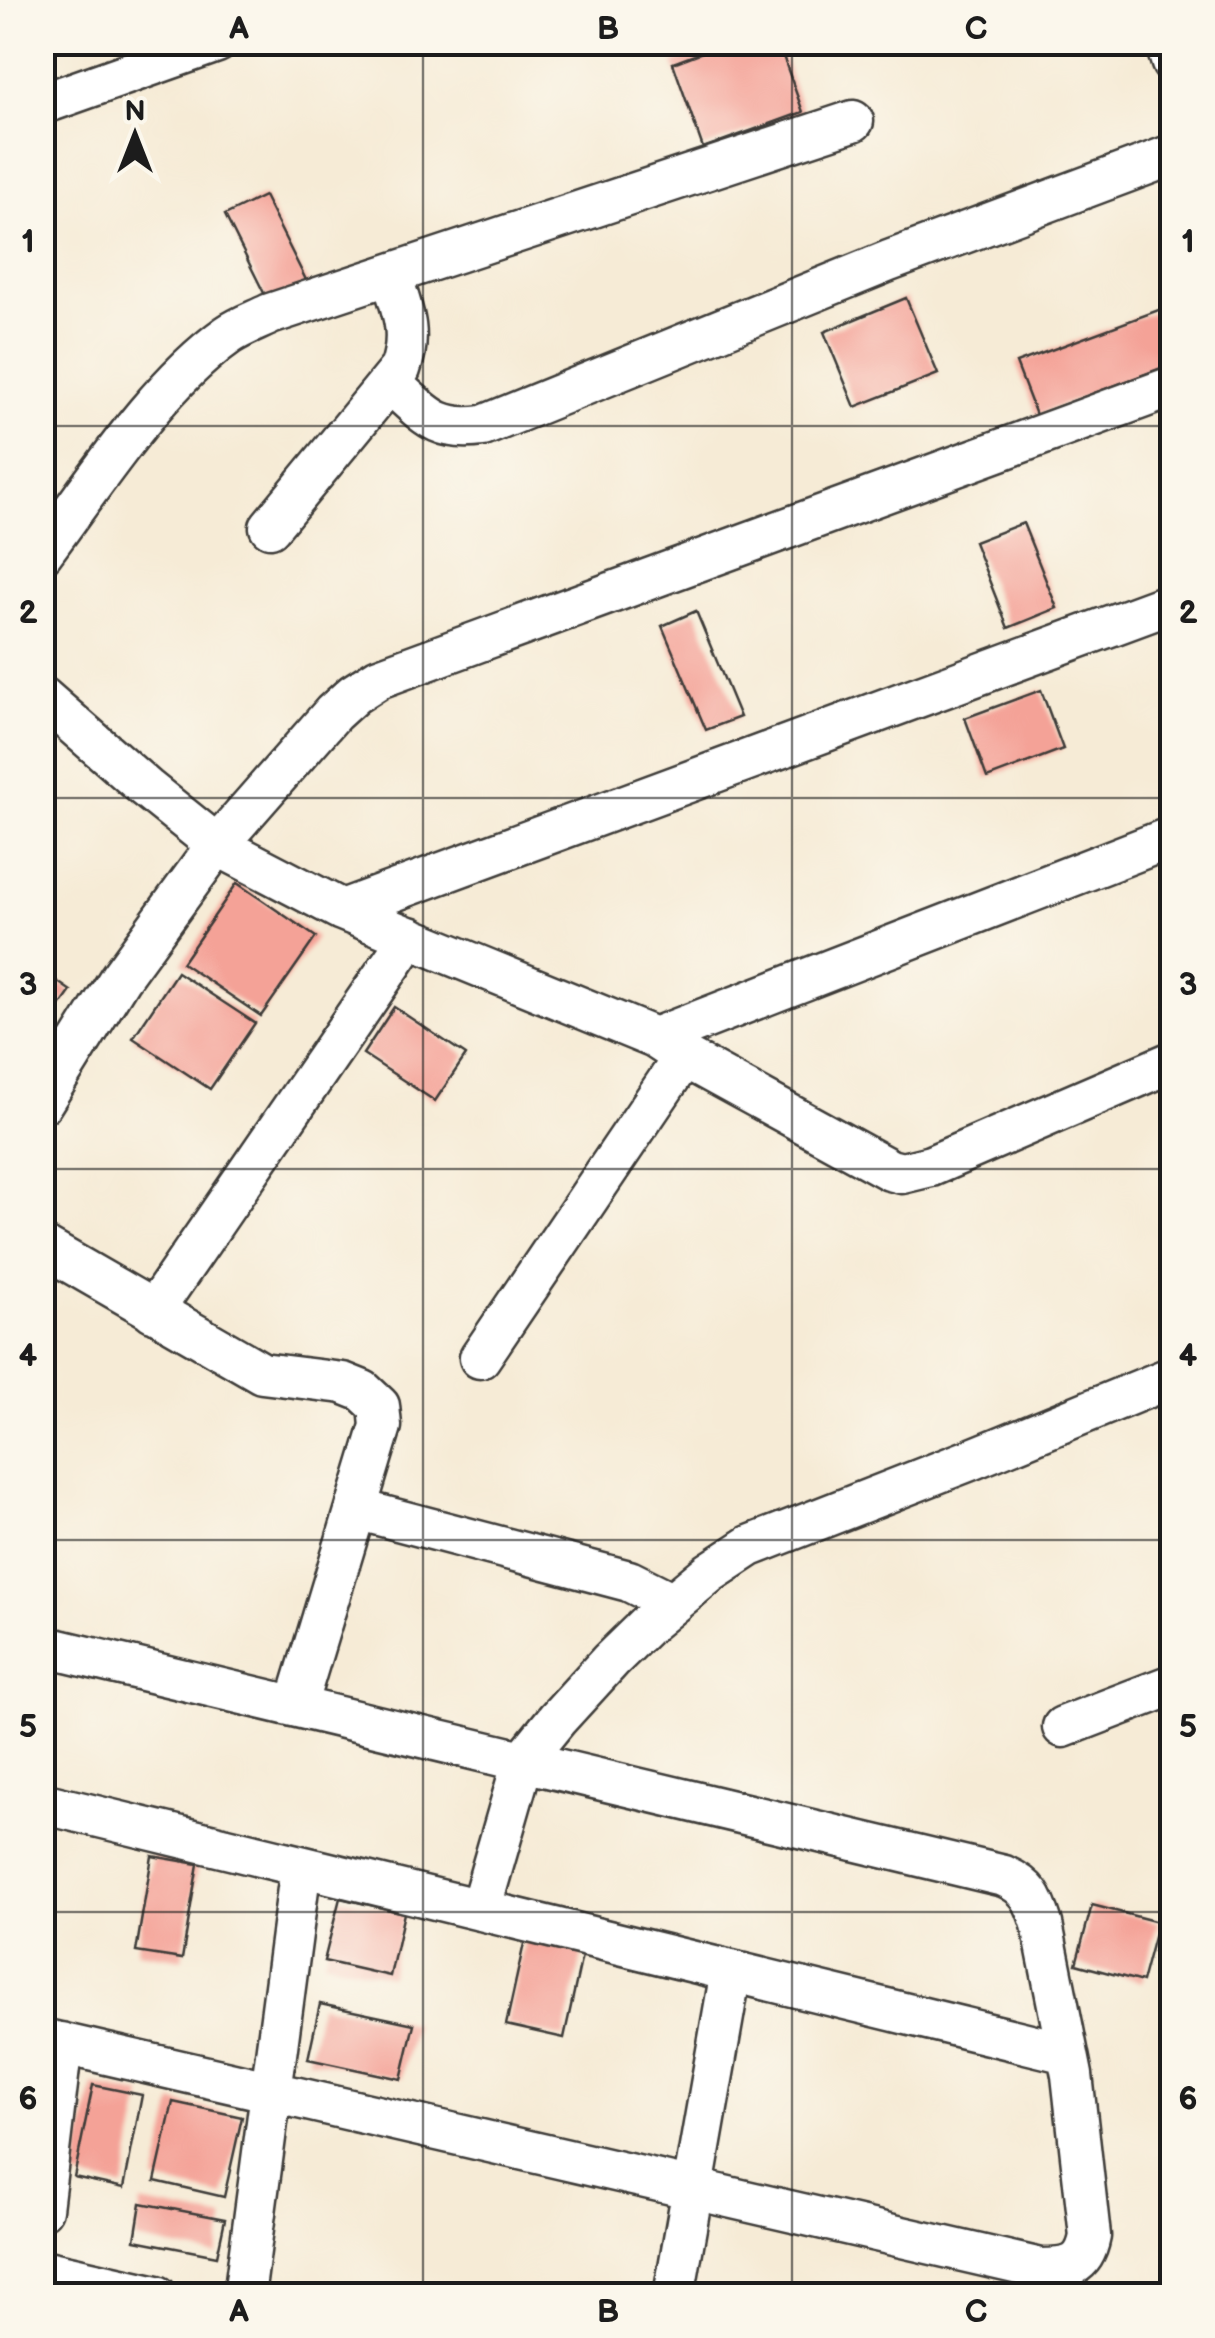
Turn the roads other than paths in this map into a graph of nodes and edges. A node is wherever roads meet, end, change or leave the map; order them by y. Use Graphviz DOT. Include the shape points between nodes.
graph roads {
  1 [pos="216,42"];
  2 [pos="1165,42"];
  3 [pos="1172,63"];
  4 [pos="42,104"];
  5 [pos="852,121"];
  6 [pos="1172,155"];
  7 [pos="391,274"];
  8 [pos="390,383"];
  9 [pos="1172,387"];
  10 [pos="270,527"];
  11 [pos="42,553"];
  12 [pos="1172,604"];
  13 [pos="43,697"];
  14 [pos="1172,837"];
  15 [pos="217,845"];
  16 [pos="342,910"];
  17 [pos="410,937"];
  18 [pos="670,1048"];
  19 [pos="1172,1062"];
  20 [pos="42,1103"];
  21 [pos="42,1246"];
  22 [pos="153,1310"];
  23 [pos="480,1358"];
  24 [pos="1172,1377"];
  25 [pos="356,1509"];
  26 [pos="672,1603"];
  27 [pos="42,1646"];
  28 [pos="1172,1685"];
  29 [pos="296,1706"];
  30 [pos="1063,1727"];
  31 [pos="523,1761"];
  32 [pos="42,1804"];
  33 [pos="301,1866"];
  34 [pos="480,1910"];
  35 [pos="731,1971"];
  36 [pos="52,2041"];
  37 [pos="1068,2053"];
  38 [pos="271,2091"];
  39 [pos="693,2187"];
  40 [pos="42,2208"];
  41 [pos="42,2270"];
  42 [pos="157,2296"];
  43 [pos="244,2296"];
  44 [pos="674,2296"];
  1 -- 4 [label="street"];
  2 -- 3 [label="street"];
  5 -- 7 [label="street"];
  6 -- 8 [label="street" via="483,426 445,426"];
  7 -- 8 [label="street" via="408,338"];
  7 -- 11 [label="street" via="230,334 139,424"];
  8 -- 10 [label="street"];
  9 -- 15 [label="street" via="380,678 333,713"];
  12 -- 16 [label="street"];
  13 -- 15 [label="street"];
  14 -- 18 [label="street"];
  15 -- 16 [label="street"];
  15 -- 20 [label="street" via="120,978"];
  16 -- 17 [label="street"];
  17 -- 18 [label="street"];
  17 -- 22 [label="street"];
  18 -- 19 [label="street" via="902,1173"];
  18 -- 23 [label="street"];
  21 -- 22 [label="street"];
  22 -- 25 [label="street" via="262,1373 343,1383 375,1400 380,1426"];
  24 -- 26 [label="street" via="750,1546"];
  25 -- 26 [label="street" via="629,1581"];
  25 -- 29 [label="street"];
  26 -- 31 [label="street" via="611,1660"];
  27 -- 29 [label="street"];
  28 -- 30 [label="street"];
  29 -- 31 [label="street"];
  31 -- 34 [label="street"];
  31 -- 37 [label="street" via="1020,1883 1042,1924"];
  32 -- 33 [label="street"];
  33 -- 34 [label="street"];
  33 -- 38 [label="street"];
  34 -- 35 [label="street"];
  35 -- 37 [label="street"];
  35 -- 39 [label="street"];
  36 -- 38 [label="street"];
  36 -- 40 [label="street"];
  37 -- 39 [label="street" via="1090,2236 1082,2259 1070,2266 1041,2269"];
  38 -- 39 [label="street"];
  38 -- 43 [label="street"];
  39 -- 44 [label="street"];
  41 -- 42 [label="street"];
}
